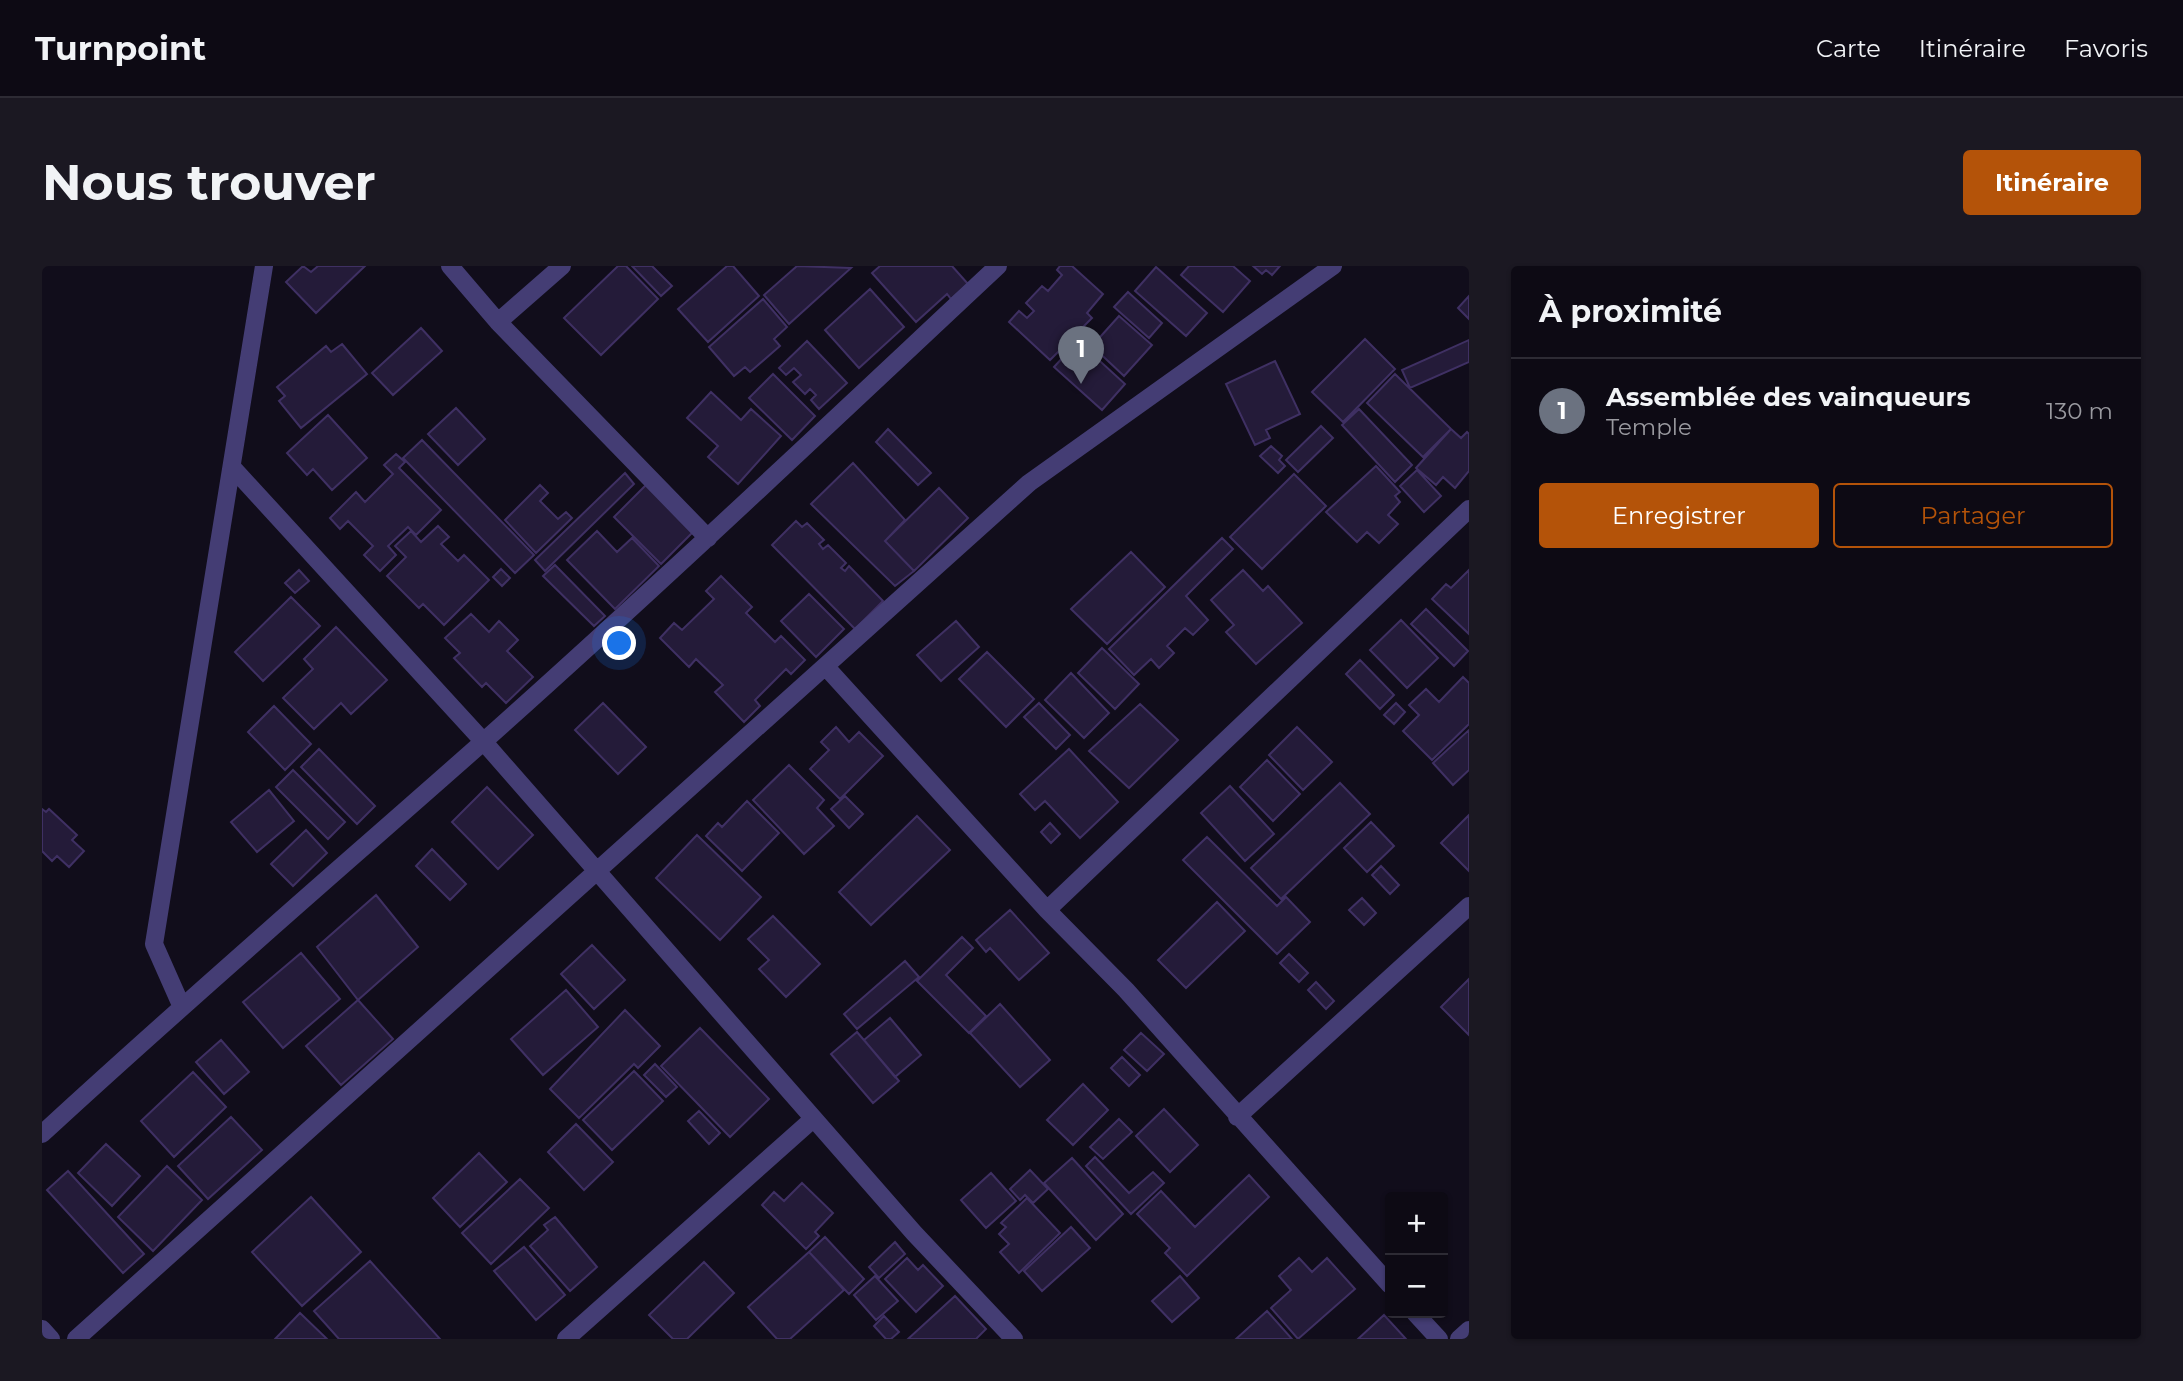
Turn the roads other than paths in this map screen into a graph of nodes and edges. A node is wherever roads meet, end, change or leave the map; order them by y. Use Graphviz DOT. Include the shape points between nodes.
graph roads {
  1 [pos="264,266"];
  2 [pos="450,266"];
  3 [pos="562,266"];
  4 [pos="998,266"];
  5 [pos="1333,266"];
  6 [pos="498,322"];
  7 [pos="232,467"];
  8 [pos="1469,509"];
  9 [pos="708,538"];
  10 [pos="826,667"];
  11 [pos="483,741"];
  12 [pos="594,871"];
  13 [pos="1469,906"];
  14 [pos="1047,910"];
  15 [pos="181,1005"];
  16 [pos="1237,1117"];
  17 [pos="813,1119"];
  18 [pos="42,1134"];
  19 [pos="1385,1280"];
  20 [pos="1420,1318"];
  21 [pos="42,1329"];
  22 [pos="1469,1330"];
  23 [pos="51,1339"];
  24 [pos="76,1339"];
  25 [pos="566,1339"];
  26 [pos="1014,1339"];
  27 [pos="1439,1339"];
  28 [pos="1459,1339"];
  1 -- 7 [label="street"];
  2 -- 6 [label="street"];
  3 -- 6 [label="street"];
  4 -- 9 [label="street"];
  5 -- 10 [label="street" via="1029,483"];
  6 -- 9 [label="street"];
  7 -- 11 [label="street"];
  7 -- 15 [label="street" via="154,944"];
  8 -- 14 [label="street"];
  9 -- 11 [label="street"];
  10 -- 12 [label="street"];
  10 -- 14 [label="street"];
  11 -- 12 [label="street"];
  11 -- 15 [label="street"];
  12 -- 17 [label="street"];
  12 -- 24 [label="street"];
  13 -- 16 [label="street"];
  14 -- 16 [label="street" via="1126,990"];
  15 -- 18 [label="street"];
  16 -- 19 [label="street"];
  17 -- 25 [label="street"];
  17 -- 26 [label="street"];
  20 -- 27 [label="street"];
  21 -- 23 [label="street"];
  22 -- 28 [label="street"];
}
